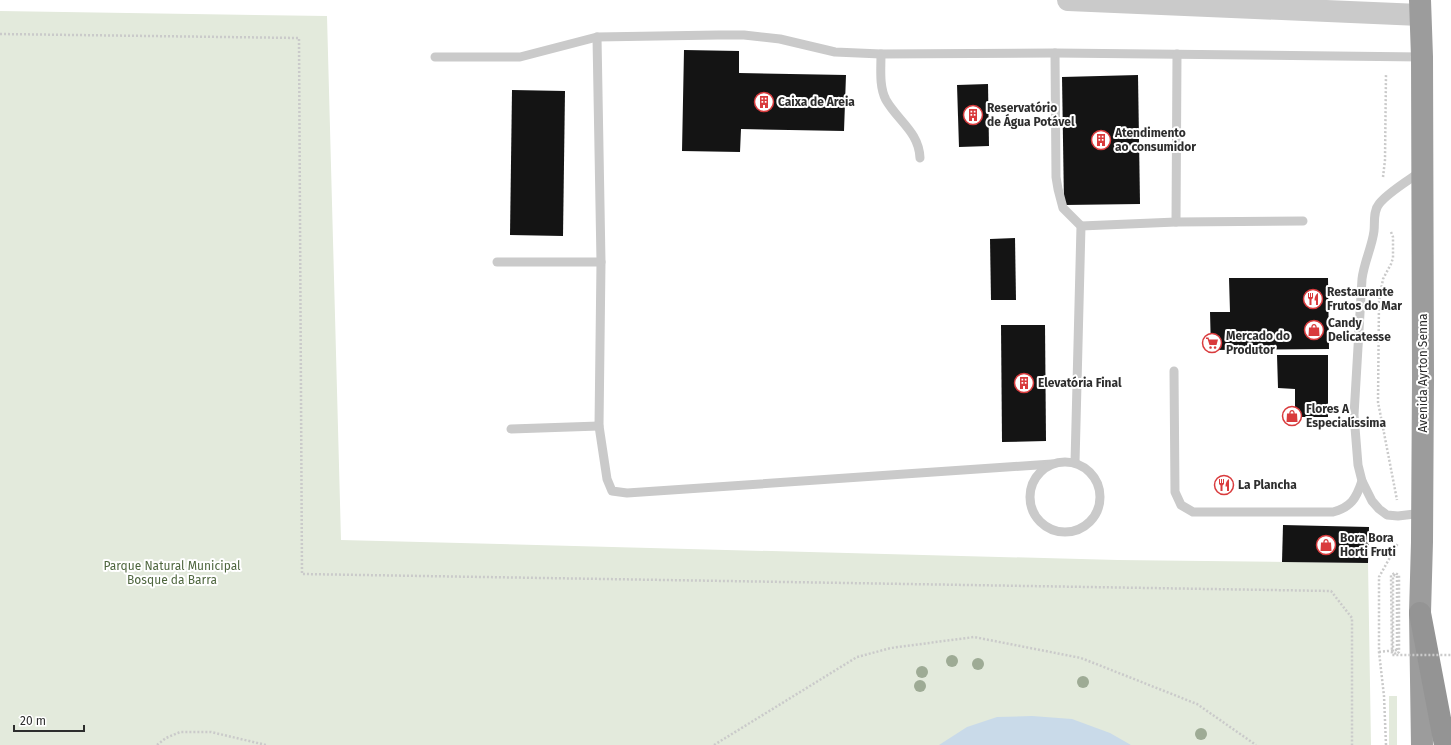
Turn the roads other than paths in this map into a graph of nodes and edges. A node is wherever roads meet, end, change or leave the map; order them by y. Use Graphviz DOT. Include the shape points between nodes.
graph roads {
  1 [pos="1068,0"];
  2 [pos="1420,8"];
  3 [pos="597,37"];
  4 [pos="1055,53"];
  5 [pos="881,54"];
  6 [pos="1177,54"];
  7 [pos="435,57"];
  8 [pos="1422,57"];
  9 [pos="920,158"];
  10 [pos="1421,171"];
  11 [pos="1303,221"];
  12 [pos="1176,222"];
  13 [pos="1081,226"];
  14 [pos="497,262"];
  15 [pos="601,262"];
  16 [pos="1174,372"];
  17 [pos="599,426"];
  18 [pos="511,429"];
  19 [pos="1052,464"];
  20 [pos="1075,464"];
  21 [pos="1362,481"];
  22 [pos="1423,513"];
  23 [pos="1420,613"];
  24 [pos="1422,745"];
  25 [pos="1445,745"];
  1 -- 2 [label="street"];
  2 -- 8 [label="highway, Avenida Ayrton Senna"];
  3 -- 5 [label="lane" via="744,35 780,39 835,52"];
  3 -- 7 [label="lane" via="520,57"];
  3 -- 15 [label="lane"];
  4 -- 5 [label="lane"];
  4 -- 6 [label="lane"];
  4 -- 13 [label="lane" via="1056,177 1063,208"];
  5 -- 9 [label="lane" via="882,86 886,100 914,136 920,149"];
  6 -- 8 [label="lane"];
  6 -- 12 [label="lane"];
  8 -- 10 [label="highway, Avenida Ayrton Senna"];
  10 -- 21 [label="lane" via="1378,204 1372,241 1364,265 1354,415 1358,465"];
  10 -- 22 [label="highway, Avenida Ayrton Senna"];
  11 -- 12 [label="lane"];
  12 -- 13 [label="lane"];
  13 -- 20 [label="lane"];
  14 -- 15 [label="lane"];
  15 -- 17 [label="lane"];
  16 -- 21 [label="lane" via="1175,492 1181,505 1193,512 1333,512 1344,509 1353,502"];
  17 -- 18 [label="lane"];
  17 -- 19 [label="lane" via="607,479 612,491 627,493"];
  19 -- 20 [label="lane"];
  19 -- 20 [label="lane" via="1034,479 1030,490 1030,502 1040,522 1049,529 1072,532 1083,528 1092,520 1098,510 1100,499 1099,487 1094,477 1086,469"];
  21 -- 22 [label="lane" via="1372,501 1387,515"];
  22 -- 23 [label="highway, Avenida Ayrton Senna"];
  23 -- 24 [label="highway, Avenida Ayrton Senna"];
  23 -- 25 [label="highway"];
}
